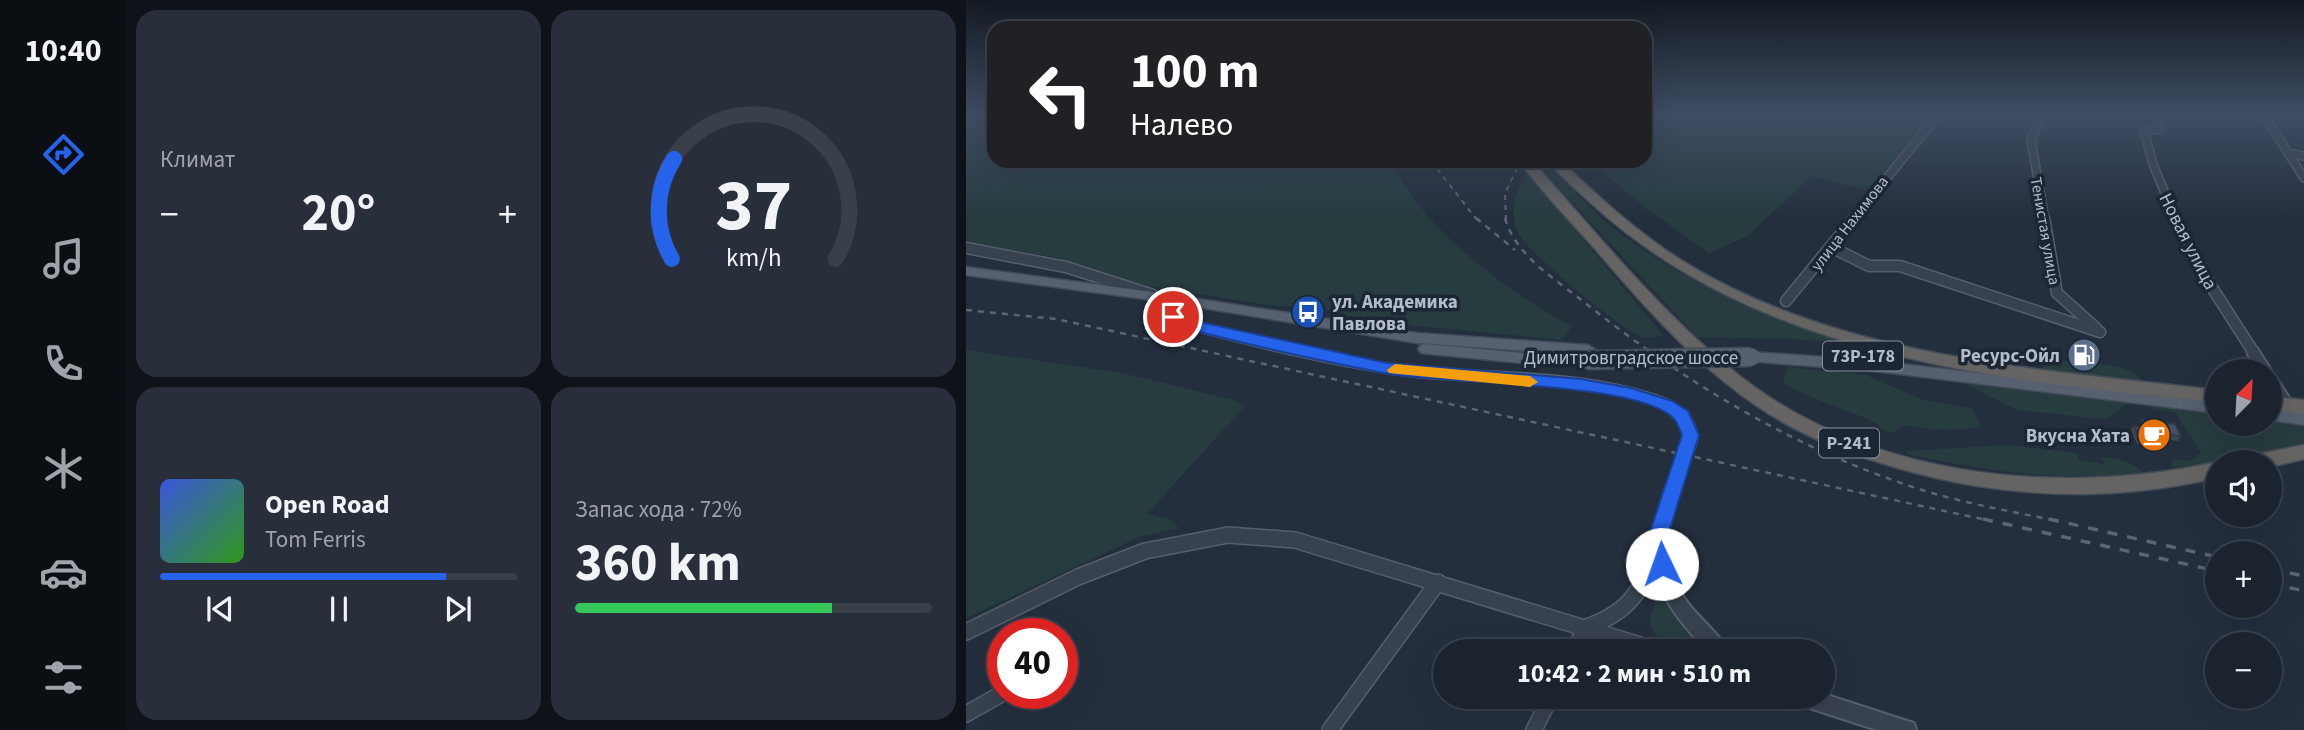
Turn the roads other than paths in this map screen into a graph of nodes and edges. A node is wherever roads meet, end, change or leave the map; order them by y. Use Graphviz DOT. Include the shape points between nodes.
graph roads {
  1 [pos="1913,147"];
  2 [pos="2032,147"];
  3 [pos="2148,147"];
  4 [pos="2284,147"];
  5 [pos="2288,153"];
  6 [pos="2304,156"];
  7 [pos="1531,168"];
  8 [pos="1562,168"];
  9 [pos="2304,178"];
  10 [pos="1832,247"];
  11 [pos="966,248"];
  12 [pos="966,271"];
  13 [pos="1100,277"];
  14 [pos="1047,283"];
  15 [pos="1078,287"];
  16 [pos="1160,297"];
  17 [pos="1786,301"];
  18 [pos="1186,306"];
  19 [pos="1750,352"];
  20 [pos="2257,359"];
  21 [pos="1976,368"];
  22 [pos="2205,395"];
  23 [pos="2205,406"];
  24 [pos="2283,407"];
  25 [pos="2304,419"];
  26 [pos="2304,452"];
  27 [pos="2282,457"];
  28 [pos="2205,472"];
  29 [pos="1658,545"];
  30 [pos="1437,582"];
  31 [pos="1586,627"];
  32 [pos="966,632"];
  33 [pos="1580,639"];
  34 [pos="1623,639"];
  35 [pos="1710,639"];
  36 [pos="987,702"];
  37 [pos="1835,707"];
  38 [pos="1544,709"];
  39 [pos="966,713"];
  40 [pos="1330,730"];
  41 [pos="1534,730"];
  42 [pos="1907,730"];
  1 -- 10 [label="street, улица Нахимова"];
  2 -- 10 [label="street, Тенистая улица" via="2057,293 2100,332 1900,266 1869,266"];
  3 -- 20 [label="street, Новая улица" via="2158,181 2216,295"];
  4 -- 5 [label="street"];
  5 -- 6 [label="street"];
  5 -- 9 [label="street"];
  7 -- 28 [label="highway, Р-241" via="1674,326 1722,371 1759,398 1853,445 1934,470 2024,484 2133,485"];
  8 -- 21 [label="highway" via="1636,235 1731,293 1833,331"];
  10 -- 17 [label="street, улица Нахимова"];
  11 -- 13 [label="street"];
  12 -- 14 [label="main road, Димитровградское шоссе"];
  13 -- 15 [label="street" via="1091,285"];
  13 -- 16 [label="street"];
  14 -- 15 [label="main road, Димитровградское шоссе / 73Р-178"];
  14 -- 18 [label="main road, Димитровградское шоссе / 73Р-178"];
  15 -- 16 [label="main road, Димитровградское шоссе / 73Р-178"];
  16 -- 18 [label="main road, Димитровградское шоссе / 73Р-178"];
  18 -- 19 [label="main road, Димитровградское шоссе / 73Р-178, bridge" via="1448,352"];
  18 -- 29 [label="street" via="1173,317 1370,365 1581,384 1631,393 1666,406 1682,415 1691,435"];
  19 -- 21 [label="main road, Димитровградское шоссе / 73Р-178"];
  19 -- 23 [label="main road, Димитровградское шоссе / 73Р-178"];
  21 -- 22 [label="highway, Димитровградское шоссе"];
  24 -- 25 [label="main road"];
  26 -- 27 [label="highway"];
  29 -- 31 [label="street" via="1628,608 1613,619"];
  29 -- 35 [label="street" via="1679,603"];
  30 -- 31 [label="street"];
  30 -- 32 [label="street" via="1295,540 1208,537 1145,551 1078,577"];
  30 -- 40 [label="street"];
  31 -- 33 [label="street"];
  31 -- 34 [label="street"];
  36 -- 39 [label="street"];
  37 -- 42 [label="street"];
  38 -- 41 [label="street"];
}
